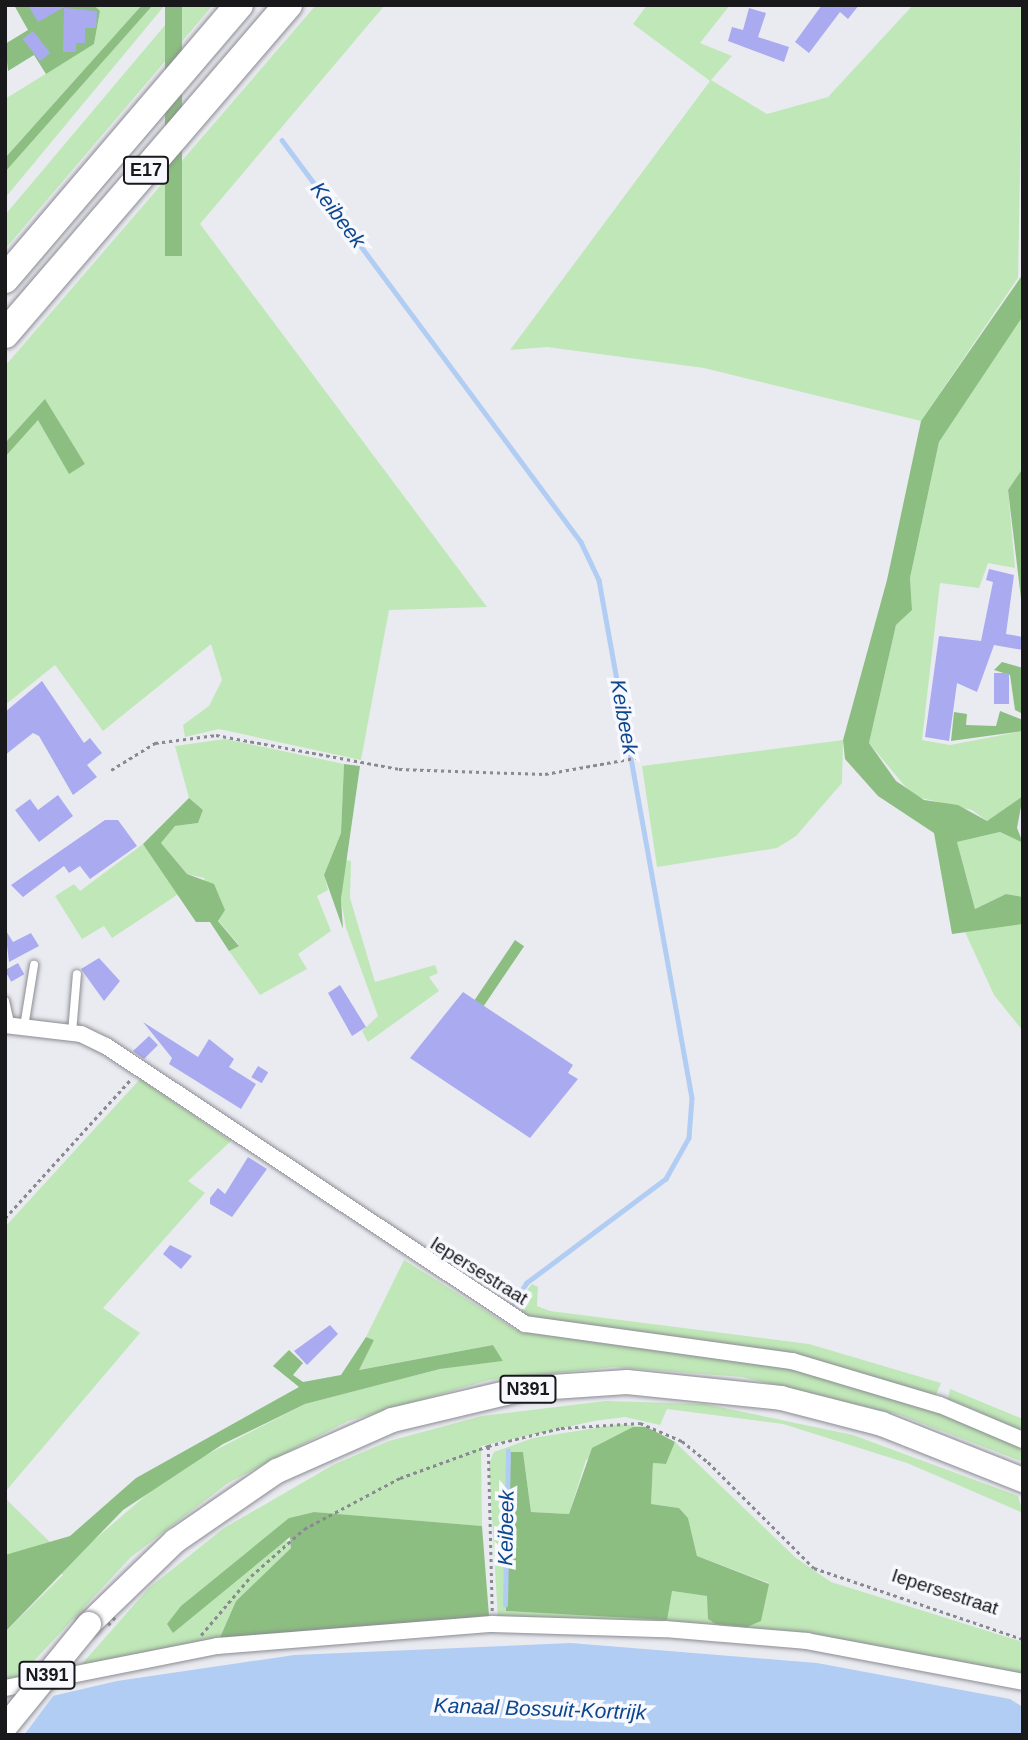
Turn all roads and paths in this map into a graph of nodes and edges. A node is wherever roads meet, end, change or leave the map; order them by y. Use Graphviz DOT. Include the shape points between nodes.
graph roads {
  1 [pos="239,5"];
  2 [pos="288,5"];
  3 [pos="5,279"];
  4 [pos="5,334"];
  5 [pos="640,757"];
  6 [pos="111,770"];
  7 [pos="34,965"];
  8 [pos="77,974"];
  9 [pos="5,1001"];
  10 [pos="13,1026"];
  11 [pos="72,1032"];
  12 [pos="137,1073"];
  13 [pos="5,1218"];
  14 [pos="1023,1440"];
  15 [pos="488,1446"];
  16 [pos="1023,1480"];
  17 [pos="125,1607"];
  18 [pos="116,1616"];
  19 [pos="492,1624"];
  20 [pos="1023,1639"];
  21 [pos="190,1650"];
  22 [pos="1023,1682"];
  23 [pos="5,1688"];
  24 [pos="5,1727"];
  1 -- 3 [label="highway, E17"];
  2 -- 4 [label="highway, E17"];
  5 -- 6 [label="path" via="545,774 399,769 216,735 155,743"];
  7 -- 10 [label="lane"];
  8 -- 11 [label="lane"];
  9 -- 10 [label="lane"];
  10 -- 11 [label="street, Iepersestraat"];
  11 -- 12 [label="street, Iepersestraat" via="106,1046"];
  12 -- 13 [label="path"];
  12 -- 14 [label="street, Iepersestraat" via="525,1324 792,1361 940,1405"];
  15 -- 19 [label="path"];
  15 -- 20 [label="path, Iepersestraat" via="608,1422 660,1429 708,1462 814,1568"];
  15 -- 21 [label="path" via="400,1478 304,1529 251,1576"];
  16 -- 24 [label="main road, N391, bridge" via="882,1424 781,1398 651,1383 523,1389 391,1420 288,1465 175,1541 89,1624"];
  17 -- 18 [label="path"];
  19 -- 21 [label="street"];
  19 -- 22 [label="street" via="795,1640 915,1657"];
  21 -- 23 [label="street"];
}
